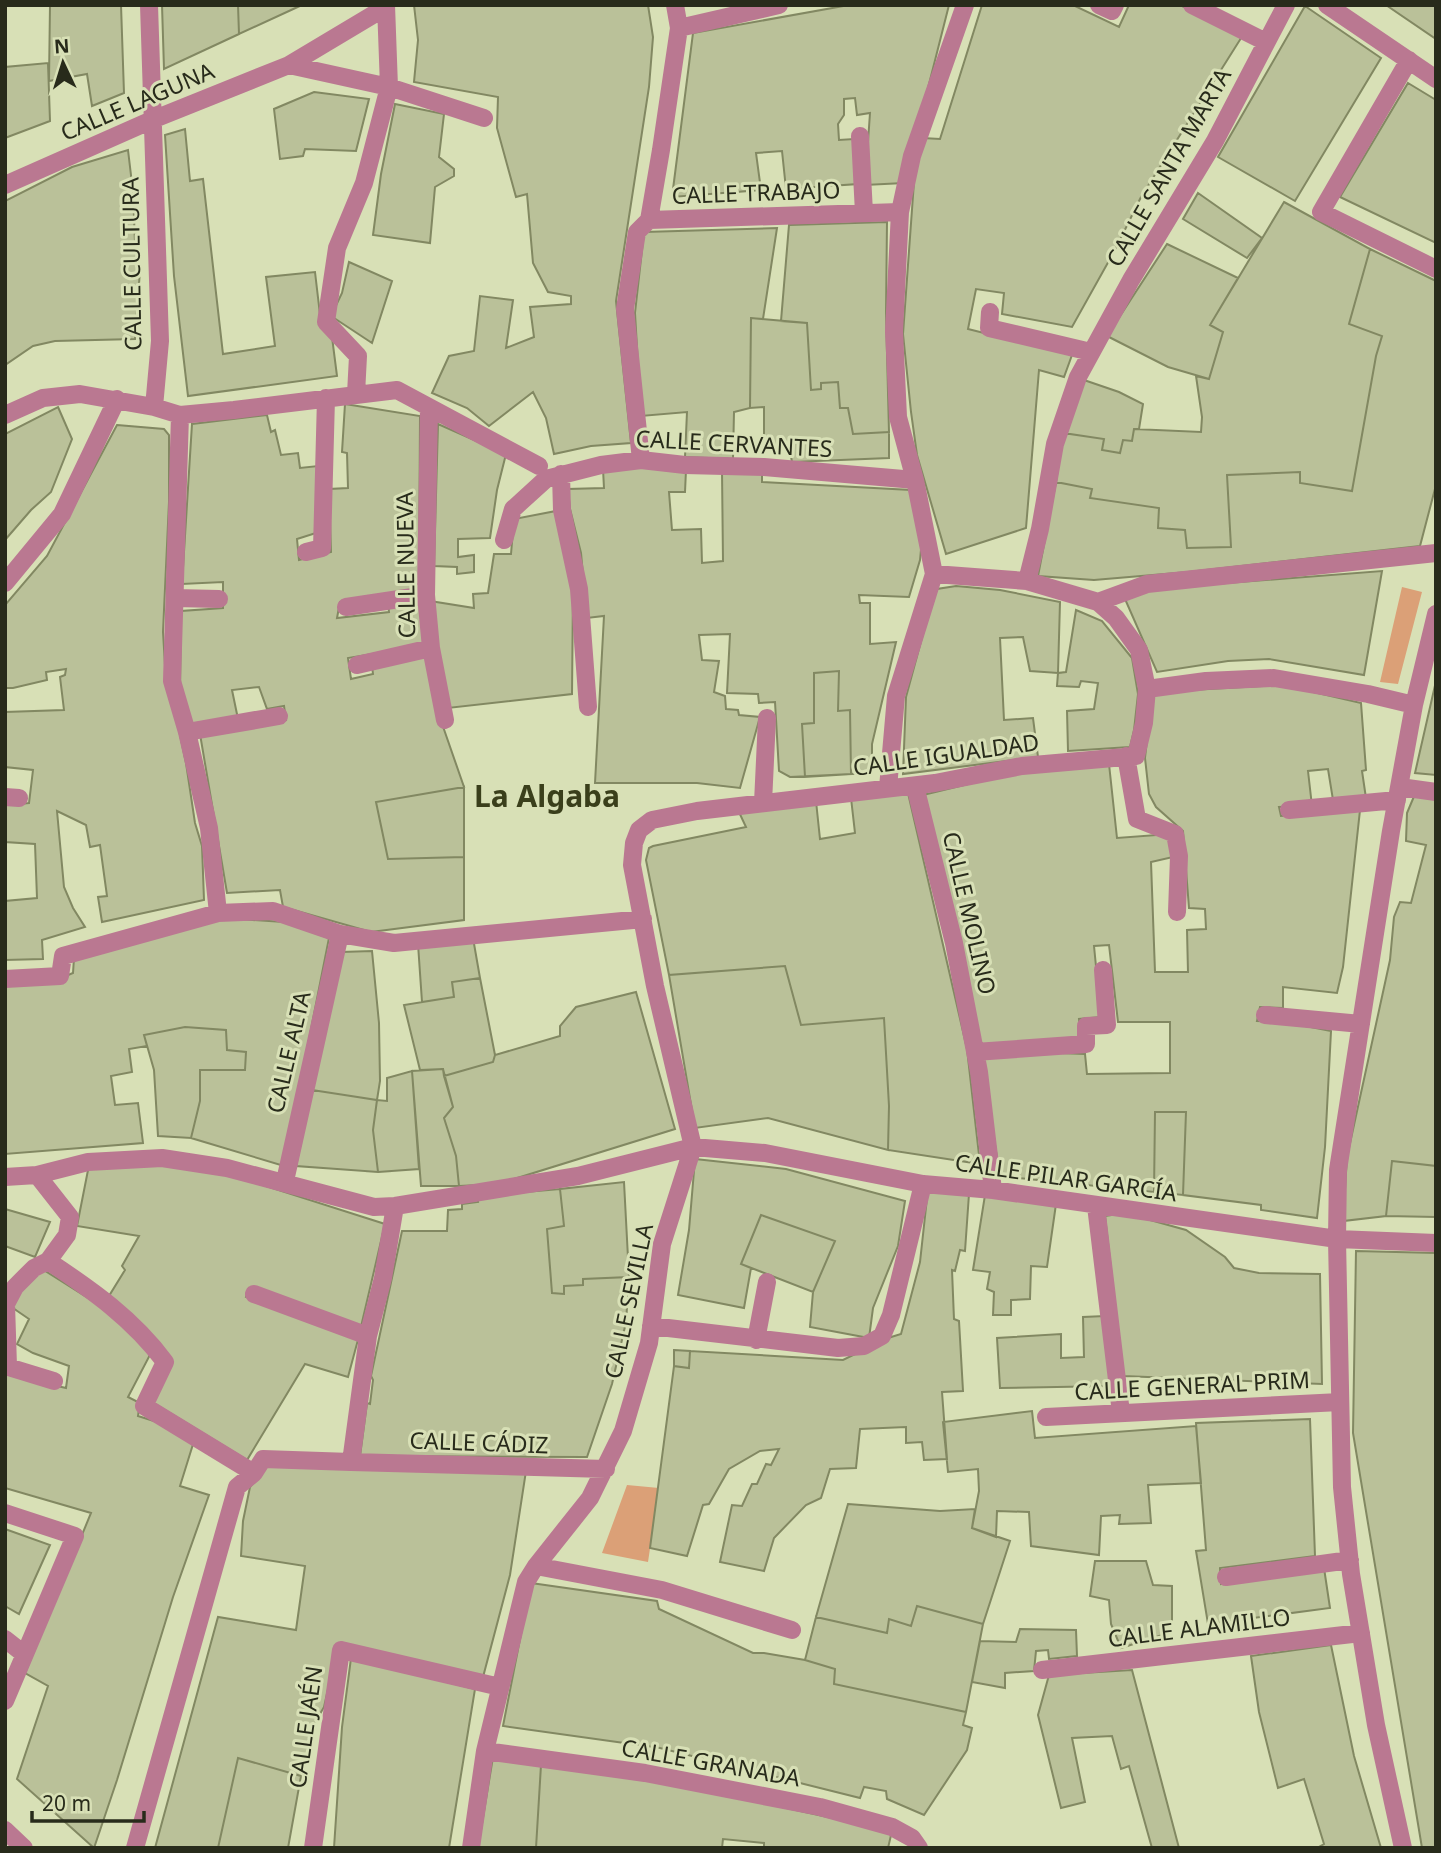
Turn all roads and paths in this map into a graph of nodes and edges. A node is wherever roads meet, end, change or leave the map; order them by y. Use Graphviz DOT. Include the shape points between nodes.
graph roads {
  1 [pos="149,5"];
  2 [pos="675,5"];
  3 [pos="779,5"];
  4 [pos="965,5"];
  5 [pos="1099,5"];
  6 [pos="1115,5"];
  7 [pos="1192,5"];
  8 [pos="1286,5"];
  9 [pos="1327,5"];
  10 [pos="386,6"];
  11 [pos="679,28"];
  12 [pos="1266,42"];
  13 [pos="1409,60"];
  14 [pos="289,65"];
  15 [pos="1436,79"];
  16 [pos="389,87"];
  17 [pos="484,118"];
  18 [pos="152,120"];
  19 [pos="860,136"];
  20 [pos="5,184"];
  21 [pos="900,212"];
  22 [pos="864,214"];
  23 [pos="649,220"];
  24 [pos="1436,269"];
  25 [pos="990,312"];
  26 [pos="1091,352"];
  27 [pos="356,394"];
  28 [pos="326,398"];
  29 [pos="117,399"];
  30 [pos="154,407"];
  31 [pos="429,407"];
  32 [pos="5,415"];
  33 [pos="180,415"];
  34 [pos="641,460"];
  35 [pos="539,466"];
  36 [pos="561,474"];
  37 [pos="915,480"];
  38 [pos="504,540"];
  39 [pos="306,552"];
  40 [pos="1436,553"];
  41 [pos="934,573"];
  42 [pos="1027,581"];
  43 [pos="5,583"];
  44 [pos="426,596"];
  45 [pos="175,598"];
  46 [pos="219,599"];
  47 [pos="1098,602"];
  48 [pos="346,607"];
  49 [pos="1436,614"];
  50 [pos="431,648"];
  51 [pos="356,665"];
  52 [pos="1147,689"];
  53 [pos="1414,705"];
  54 [pos="588,707"];
  55 [pos="279,716"];
  56 [pos="767,718"];
  57 [pos="445,720"];
  58 [pos="187,732"];
  59 [pos="1131,756"];
  60 [pos="915,786"];
  61 [pos="888,788"];
  62 [pos="1436,792"];
  63 [pos="1398,794"];
  64 [pos="763,803"];
  65 [pos="1289,810"];
  66 [pos="1177,912"];
  67 [pos="218,913"];
  68 [pos="643,919"];
  69 [pos="340,934"];
  70 [pos="1103,970"];
  71 [pos="5,979"];
  72 [pos="1265,1015"];
  73 [pos="1361,1024"];
  74 [pos="975,1052"];
  75 [pos="692,1147"];
  76 [pos="37,1174"];
  77 [pos="5,1177"];
  78 [pos="285,1181"];
  79 [pos="923,1184"];
  80 [pos="993,1190"];
  81 [pos="395,1206"];
  82 [pos="1096,1206"];
  83 [pos="1337,1239"];
  84 [pos="1436,1243"];
  85 [pos="48,1261"];
  86 [pos="767,1282"];
  87 [pos="254,1294"];
  88 [pos="651,1326"];
  89 [pos="368,1336"];
  90 [pos="756,1340"];
  91 [pos="6,1366"];
  92 [pos="54,1381"];
  93 [pos="1340,1402"];
  94 [pos="1121,1413"];
  95 [pos="1046,1417"];
  96 [pos="351,1462"];
  97 [pos="606,1469"];
  98 [pos="254,1473"];
  99 [pos="5,1513"];
  100 [pos="1350,1560"];
  101 [pos="536,1566"];
  102 [pos="1226,1577"];
  103 [pos="792,1630"];
  104 [pos="1361,1633"];
  105 [pos="5,1639"];
  106 [pos="24,1654"];
  107 [pos="1042,1670"];
  108 [pos="500,1686"];
  109 [pos="5,1701"];
  110 [pos="485,1751"];
  111 [pos="5,1830"];
  112 [pos="24,1848"];
  113 [pos="135,1848"];
  114 [pos="313,1848"];
  115 [pos="471,1848"];
  116 [pos="919,1848"];
  117 [pos="1403,1848"];
  1 -- 18 [label="street, CALLE CULTURA"];
  2 -- 11 [label="street"];
  3 -- 11 [label="street"];
  4 -- 21 [label="street" via="912,156"];
  5 -- 6 [label="street" via="1112,11"];
  7 -- 12 [label="street"];
  8 -- 12 [label="street, CALLE SANTA MARTA"];
  9 -- 13 [label="street"];
  10 -- 14 [label="street, CALLE LAGUNA"];
  10 -- 16 [label="street"];
  11 -- 23 [label="street"];
  12 -- 26 [label="street, CALLE SANTA MARTA"];
  13 -- 15 [label="street"];
  13 -- 24 [label="street" via="1321,212"];
  14 -- 16 [label="street"];
  14 -- 18 [label="street, CALLE LAGUNA"];
  16 -- 17 [label="street"];
  16 -- 27 [label="street" via="364,183 337,248 326,321 358,356"];
  18 -- 20 [label="street, CALLE LAGUNA"];
  18 -- 30 [label="street, CALLE CULTURA" via="160,341"];
  19 -- 22 [label="street, CALLE TRABAJO"];
  21 -- 22 [label="street, CALLE TRABAJO"];
  21 -- 37 [label="street" via="894,331 898,417"];
  22 -- 23 [label="street, CALLE TRABAJO"];
  23 -- 34 [label="street" via="637,232 625,309"];
  25 -- 26 [label="street" via="989,328"];
  26 -- 42 [label="street, CALLE SANTA MARTA" via="1055,444"];
  27 -- 28 [label="street"];
  27 -- 31 [label="street" via="397,390"];
  28 -- 33 [label="street"];
  28 -- 39 [label="street" via="322,548"];
  29 -- 30 [label="street"];
  29 -- 32 [label="street" via="80,394 43,398"];
  29 -- 43 [label="street" via="62,514"];
  30 -- 33 [label="street"];
  31 -- 35 [label="street"];
  31 -- 44 [label="street, CALLE NUEVA"];
  33 -- 45 [label="street"];
  34 -- 36 [label="street, CALLE CERVANTES"];
  34 -- 37 [label="street, CALLE CERVANTES"];
  36 -- 38 [label="street, CALLE CERVANTES" via="546,479 513,509"];
  36 -- 54 [label="street" via="562,510 579,589"];
  37 -- 41 [label="street"];
  40 -- 47 [label="street" via="1147,584"];
  41 -- 42 [label="street"];
  41 -- 61 [label="street" via="896,696"];
  42 -- 47 [label="street"];
  44 -- 48 [label="street"];
  44 -- 50 [label="street, CALLE NUEVA"];
  45 -- 46 [label="street"];
  45 -- 58 [label="street" via="172,681"];
  47 -- 52 [label="street" via="1139,650"];
  49 -- 53 [label="street"];
  50 -- 51 [label="street"];
  50 -- 57 [label="street, CALLE NUEVA"];
  52 -- 53 [label="street" via="1274,678"];
  52 -- 59 [label="street" via="1144,723"];
  53 -- 63 [label="street"];
  55 -- 58 [label="street"];
  56 -- 64 [label="street"];
  58 -- 67 [label="street" via="209,828"];
  59 -- 60 [label="street, CALLE IGUALDAD" via="1023,766"];
  59 -- 66 [label="street" via="1137,819 1175,834"];
  60 -- 61 [label="street, CALLE IGUALDAD"];
  60 -- 74 [label="street, CALLE MOLINO"];
  61 -- 64 [label="street, CALLE IGUALDAD"];
  62 -- 63 [label="street"];
  63 -- 65 [label="street"];
  63 -- 73 [label="street"];
  64 -- 68 [label="street, CALLE IGUALDAD" via="652,820 639,831 632,865"];
  67 -- 69 [label="street" via="273,911"];
  67 -- 71 [label="street" via="63,956 60,976"];
  68 -- 69 [label="street" via="394,943"];
  68 -- 75 [label="street"];
  69 -- 78 [label="street, CALLE ALTA"];
  70 -- 74 [label="street" via="1107,1026 1086,1026 1086,1044"];
  72 -- 73 [label="street"];
  73 -- 83 [label="street" via="1338,1170"];
  74 -- 80 [label="street, CALLE MOLINO"];
  75 -- 79 [label="street, CALLE PILAR GARCÍA" via="765,1153"];
  75 -- 81 [label="street, CALLE PILAR GARCÍA" via="578,1176"];
  75 -- 88 [label="street, CALLE SEVILLA" via="662,1244"];
  76 -- 77 [label="street, CALLE PILAR GARCÍA"];
  76 -- 78 [label="street, CALLE PILAR GARCÍA" via="88,1162 162,1158"];
  76 -- 85 [label="street" via="70,1217 67,1235"];
  78 -- 81 [label="street, CALLE PILAR GARCÍA" via="374,1207"];
  79 -- 80 [label="street, CALLE PILAR GARCÍA"];
  79 -- 90 [label="street" via="882,1336 864,1346 838,1348"];
  80 -- 82 [label="street, CALLE PILAR GARCÍA"];
  81 -- 89 [label="street"];
  82 -- 83 [label="street, CALLE PILAR GARCÍA"];
  82 -- 94 [label="street"];
  83 -- 84 [label="street, CALLE PILAR GARCÍA"];
  83 -- 93 [label="street"];
  85 -- 91 [label="street" via="15,1287 6,1304"];
  85 -- 98 [label="street" via="112,1306 165,1362 144,1406"];
  86 -- 90 [label="street"];
  87 -- 89 [label="street"];
  88 -- 90 [label="street"];
  88 -- 97 [label="street, CALLE SEVILLA" via="623,1431"];
  89 -- 96 [label="street"];
  91 -- 92 [label="street"];
  93 -- 94 [label="street, CALLE GENERAL PRIM"];
  93 -- 100 [label="street"];
  94 -- 95 [label="street, CALLE GENERAL PRIM"];
  96 -- 97 [label="street, CALLE CÁDIZ"];
  96 -- 98 [label="street, CALLE CÁDIZ" via="263,1459"];
  97 -- 101 [label="street, CALLE SEVILLA" via="590,1498"];
  98 -- 113 [label="street" via="237,1487"];
  99 -- 106 [label="street" via="75,1536"];
  100 -- 102 [label="street"];
  100 -- 104 [label="street"];
  101 -- 103 [label="street" via="662,1590"];
  101 -- 108 [label="street, CALLE SEVILLA" via="526,1582"];
  104 -- 107 [label="street, CALLE ALAMILLO"];
  104 -- 117 [label="street"];
  105 -- 106 [label="street"];
  106 -- 109 [label="street"];
  108 -- 110 [label="street, CALLE SEVILLA"];
  108 -- 114 [label="street, CALLE JAÉN" via="341,1650"];
  110 -- 115 [label="street, CALLE SEVILLA"];
  110 -- 116 [label="street, CALLE GRANADA" via="645,1773 820,1807 892,1827 912,1838"];
  111 -- 112 [label="street"];
}
